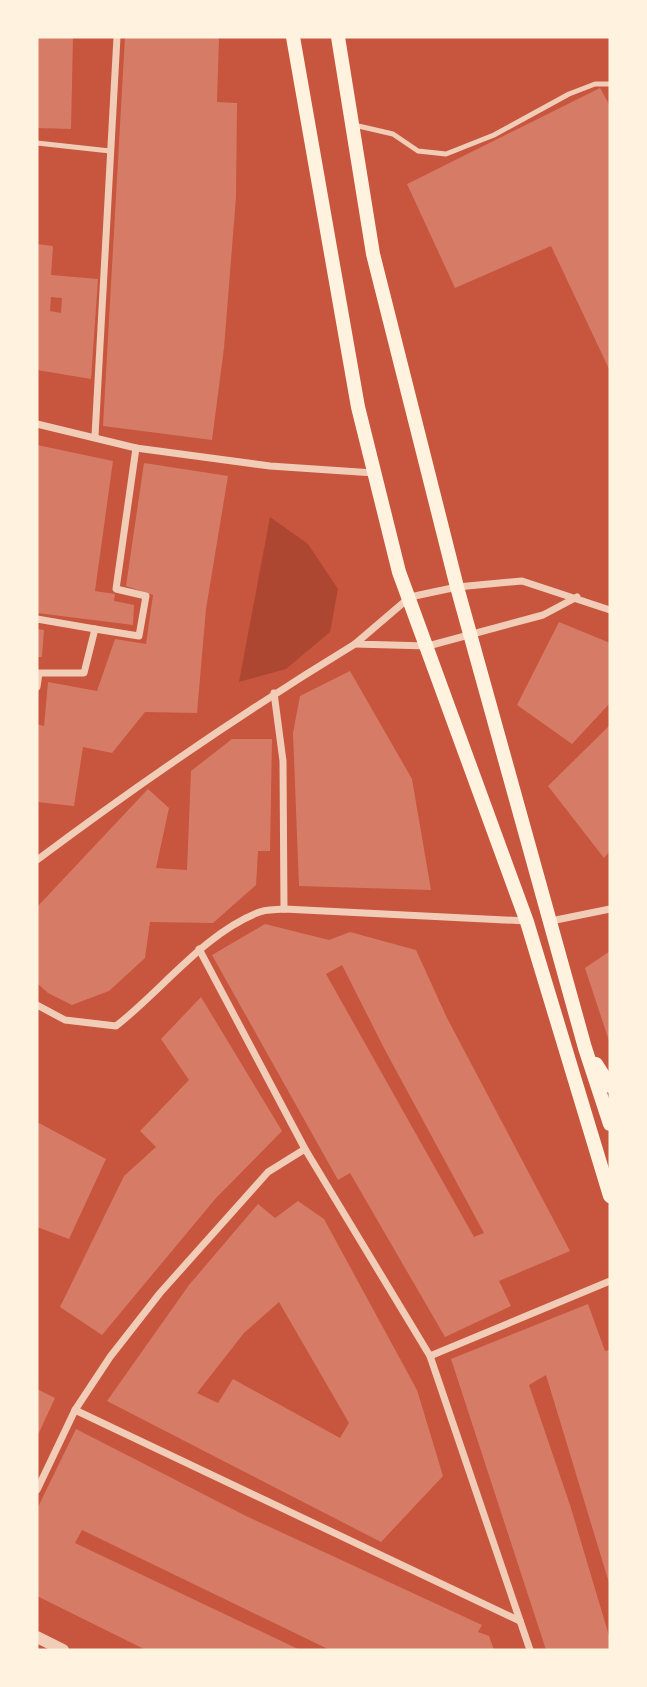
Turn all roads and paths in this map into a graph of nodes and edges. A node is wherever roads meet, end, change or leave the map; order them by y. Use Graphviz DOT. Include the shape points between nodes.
graph roads {
  1 [pos="117,37"];
  2 [pos="293,37"];
  3 [pos="338,37"];
  4 [pos="610,84"];
  5 [pos="351,124"];
  6 [pos="37,143"];
  7 [pos="110,150"];
  8 [pos="37,424"];
  9 [pos="95,436"];
  10 [pos="136,448"];
  11 [pos="375,473"];
  12 [pos="457,587"];
  13 [pos="410,597"];
  14 [pos="577,597"];
  15 [pos="610,610"];
  16 [pos="37,620"];
  17 [pos="95,629"];
  18 [pos="471,637"];
  19 [pos="355,644"];
  20 [pos="428,646"];
  21 [pos="37,687"];
  22 [pos="274,693"];
  23 [pos="37,860"];
  24 [pos="284,909"];
  25 [pos="610,909"];
  26 [pos="551,920"];
  27 [pos="527,922"];
  28 [pos="199,949"];
  29 [pos="37,1005"];
  30 [pos="585,1048"];
  31 [pos="610,1086"];
  32 [pos="610,1124"];
  33 [pos="305,1149"];
  34 [pos="610,1196"];
  35 [pos="610,1281"];
  36 [pos="430,1356"];
  37 [pos="75,1410"];
  38 [pos="37,1490"];
  39 [pos="520,1620"];
  40 [pos="37,1637"];
  41 [pos="64,1650"];
  42 [pos="530,1650"];
  1 -- 7 [label="street"];
  2 -- 11 [label="main road" via="353,382"];
  3 -- 5 [label="main road"];
  4 -- 5 [label="lane" via="595,84 569,94 494,135 446,154 418,150 393,134"];
  5 -- 12 [label="main road" via="373,254"];
  6 -- 7 [label="lane"];
  7 -- 9 [label="street"];
  8 -- 9 [label="street"];
  9 -- 10 [label="street"];
  10 -- 11 [label="street" via="270,466"];
  10 -- 17 [label="street" via="116,589 146,596 139,636"];
  11 -- 13 [label="main road"];
  12 -- 13 [label="street"];
  12 -- 14 [label="street" via="522,581"];
  12 -- 18 [label="main road"];
  13 -- 19 [label="street"];
  13 -- 20 [label="main road"];
  14 -- 15 [label="street"];
  14 -- 18 [label="street" via="543,615"];
  16 -- 17 [label="street"];
  17 -- 21 [label="street" via="84,673 39,673"];
  18 -- 20 [label="street"];
  18 -- 26 [label="main road"];
  19 -- 20 [label="street"];
  19 -- 22 [label="street"];
  20 -- 27 [label="main road"];
  22 -- 23 [label="street"];
  22 -- 24 [label="street" via="283,761"];
  24 -- 27 [label="street"];
  24 -- 28 [label="street" via="258,912"];
  25 -- 26 [label="street"];
  26 -- 30 [label="main road"];
  27 -- 34 [label="main road"];
  28 -- 29 [label="street" via="116,1026 65,1020"];
  28 -- 33 [label="street"];
  30 -- 31 [label="main road"];
  30 -- 32 [label="main road"];
  33 -- 36 [label="street"];
  33 -- 37 [label="street" via="268,1172 160,1293"];
  35 -- 36 [label="street"];
  36 -- 39 [label="street"];
  37 -- 38 [label="street"];
  37 -- 39 [label="street"];
  39 -- 42 [label="street"];
  40 -- 41 [label="street"];
}
